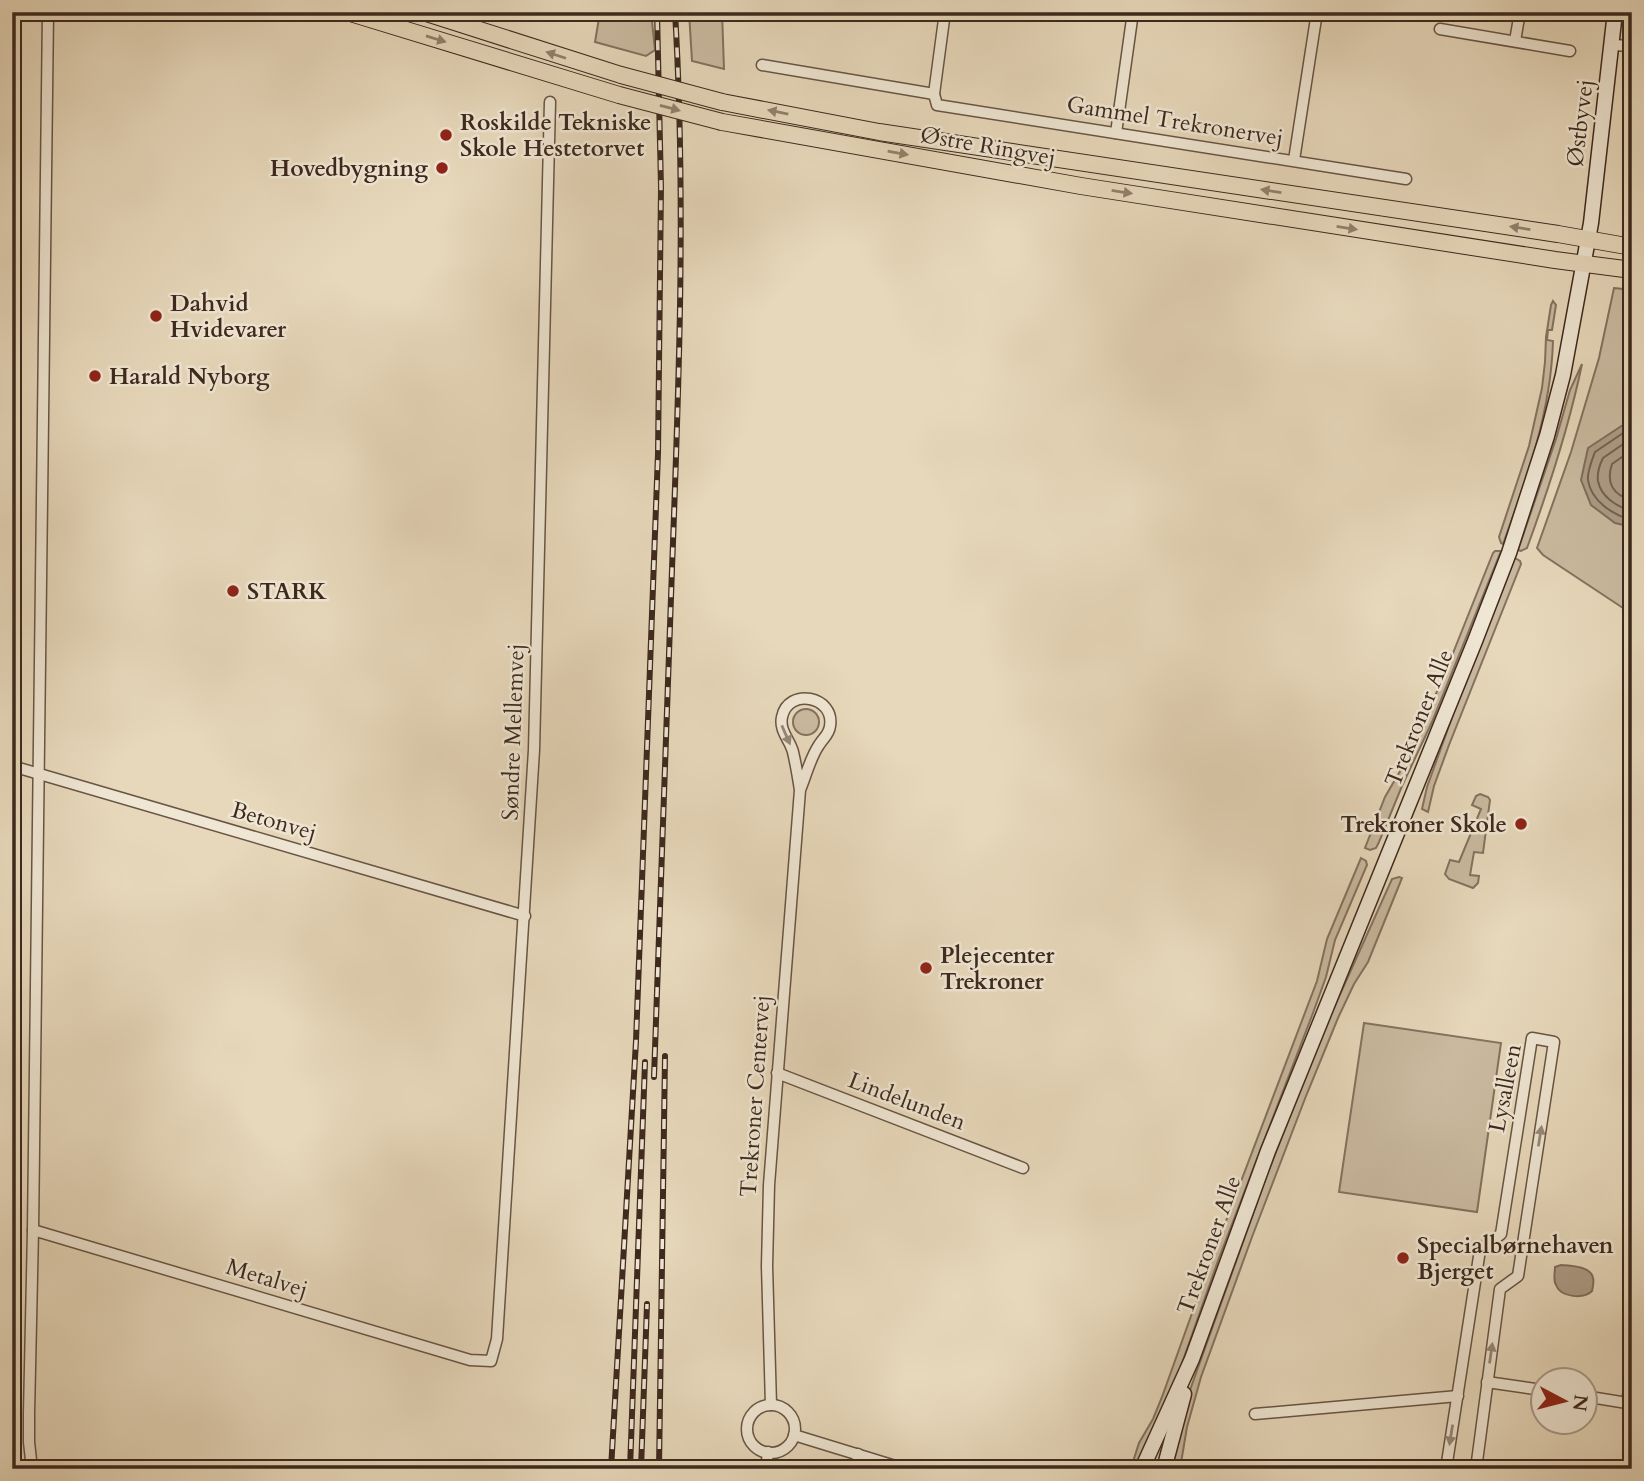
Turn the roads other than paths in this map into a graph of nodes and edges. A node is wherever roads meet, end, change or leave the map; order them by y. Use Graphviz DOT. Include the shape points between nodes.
graph roads {
  1 [pos="48,12"];
  2 [pos="347,12"];
  3 [pos="423,12"];
  4 [pos="945,12"];
  5 [pos="1133,12"];
  6 [pos="1317,12"];
  7 [pos="1520,12"];
  8 [pos="1615,12"];
  9 [pos="1440,29"];
  10 [pos="1515,41"];
  11 [pos="1612,45"];
  12 [pos="1632,46"];
  13 [pos="1570,51"];
  14 [pos="762,65"];
  15 [pos="936,99"];
  16 [pos="550,102"];
  17 [pos="1116,133"];
  18 [pos="1294,160"];
  19 [pos="1406,179"];
  20 [pos="1587,239"];
  21 [pos="1632,247"];
  22 [pos="1583,264"];
  23 [pos="1632,270"];
  24 [pos="12,766"];
  25 [pos="39,774"];
  26 [pos="800,790"];
  27 [pos="525,916"];
  28 [pos="777,1073"];
  29 [pos="1023,1168"];
  30 [pos="33,1230"];
  31 [pos="1501,1234"];
  32 [pos="1524,1237"];
  33 [pos="1192,1359"];
  34 [pos="491,1361"];
  35 [pos="1632,1370"];
  36 [pos="1487,1382"];
  37 [pos="1528,1388"];
  38 [pos="1458,1396"];
  39 [pos="1598,1398"];
  40 [pos="771,1405"];
  41 [pos="1255,1414"];
  42 [pos="794,1435"];
  43 [pos="768,1452"];
  44 [pos="859,1454"];
  45 [pos="33,1469"];
  46 [pos="766,1469"];
  47 [pos="856,1469"];
  48 [pos="905,1469"];
  49 [pos="1142,1469"];
  50 [pos="1164,1469"];
  51 [pos="1446,1469"];
  52 [pos="1475,1469"];
  1 -- 25 [label="street"];
  2 -- 22 [label="main road, Østre Ringvej, one-way, bridge" via="722,122 1081,186"];
  20 -- 3 [label="main road, Østre Ringvej, one-way, bridge" via="878,132 722,102"];
  4 -- 15 [label="street"];
  5 -- 17 [label="street"];
  6 -- 18 [label="street"];
  7 -- 10 [label="street"];
  8 -- 11 [label="street, Østbyvej"];
  9 -- 10 [label="street"];
  10 -- 13 [label="street"];
  11 -- 12 [label="street"];
  11 -- 20 [label="street, Østbyvej"];
  14 -- 15 [label="street, Gammel Trekronervej"];
  15 -- 17 [label="street, Gammel Trekronervej"];
  16 -- 27 [label="street, Søndre Mellemvej" via="535,740"];
  17 -- 18 [label="street, Gammel Trekronervej"];
  18 -- 19 [label="street, Gammel Trekronervej"];
  20 -- 21 [label="main road, Østre Ringvej"];
  20 -- 22 [label="street, Trekroner Alle"];
  22 -- 23 [label="main road, Østre Ringvej"];
  22 -- 33 [label="street, Trekroner Alle" via="1563,375 1509,553 1273,1138"];
  24 -- 25 [label="street, Betonvej"];
  25 -- 27 [label="street, Betonvej"];
  25 -- 30 [label="street"];
  26 -- 26 [label="street, Trekroner Centervej, one-way" via="831,725 822,703 811,698 799,698 782,714 781,726 793,749"];
  26 -- 28 [label="street, Trekroner Centervej"];
  27 -- 34 [label="street, Søndre Mellemvej" via="497,1339"];
  28 -- 29 [label="street, Lindelunden"];
  28 -- 40 [label="street, Trekroner Centervej" via="767,1266"];
  30 -- 34 [label="street, Metalvej" via="470,1360"];
  30 -- 45 [label="street" via="29,1442"];
  31 -- 32 [label="street"];
  32 -- 31 [label="street, Lysalleen, one-way" via="1554,1042 1532,1038"];
  31 -- 38 [label="street" via="1480,1250"];
  36 -- 32 [label="street, Lysalleen, one-way" via="1500,1289 1518,1276"];
  33 -- 49 [label="street, Trekroner Alle"];
  33 -- 50 [label="street, Trekroner Alle"];
  35 -- 39 [label="street" via="1627,1403"];
  36 -- 37 [label="street"];
  36 -- 52 [label="street, Lysalleen"];
  38 -- 41 [label="street"];
  38 -- 51 [label="street, one-way"];
  40 -- 42 [label="street" via="790,1414"];
  40 -- 43 [label="street" via="753,1413 747,1429 753,1445"];
  42 -- 43 [label="street" via="789,1445"];
  42 -- 44 [label="street"];
  43 -- 46 [label="street"];
  44 -- 47 [label="street"];
  44 -- 48 [label="street"];
}
